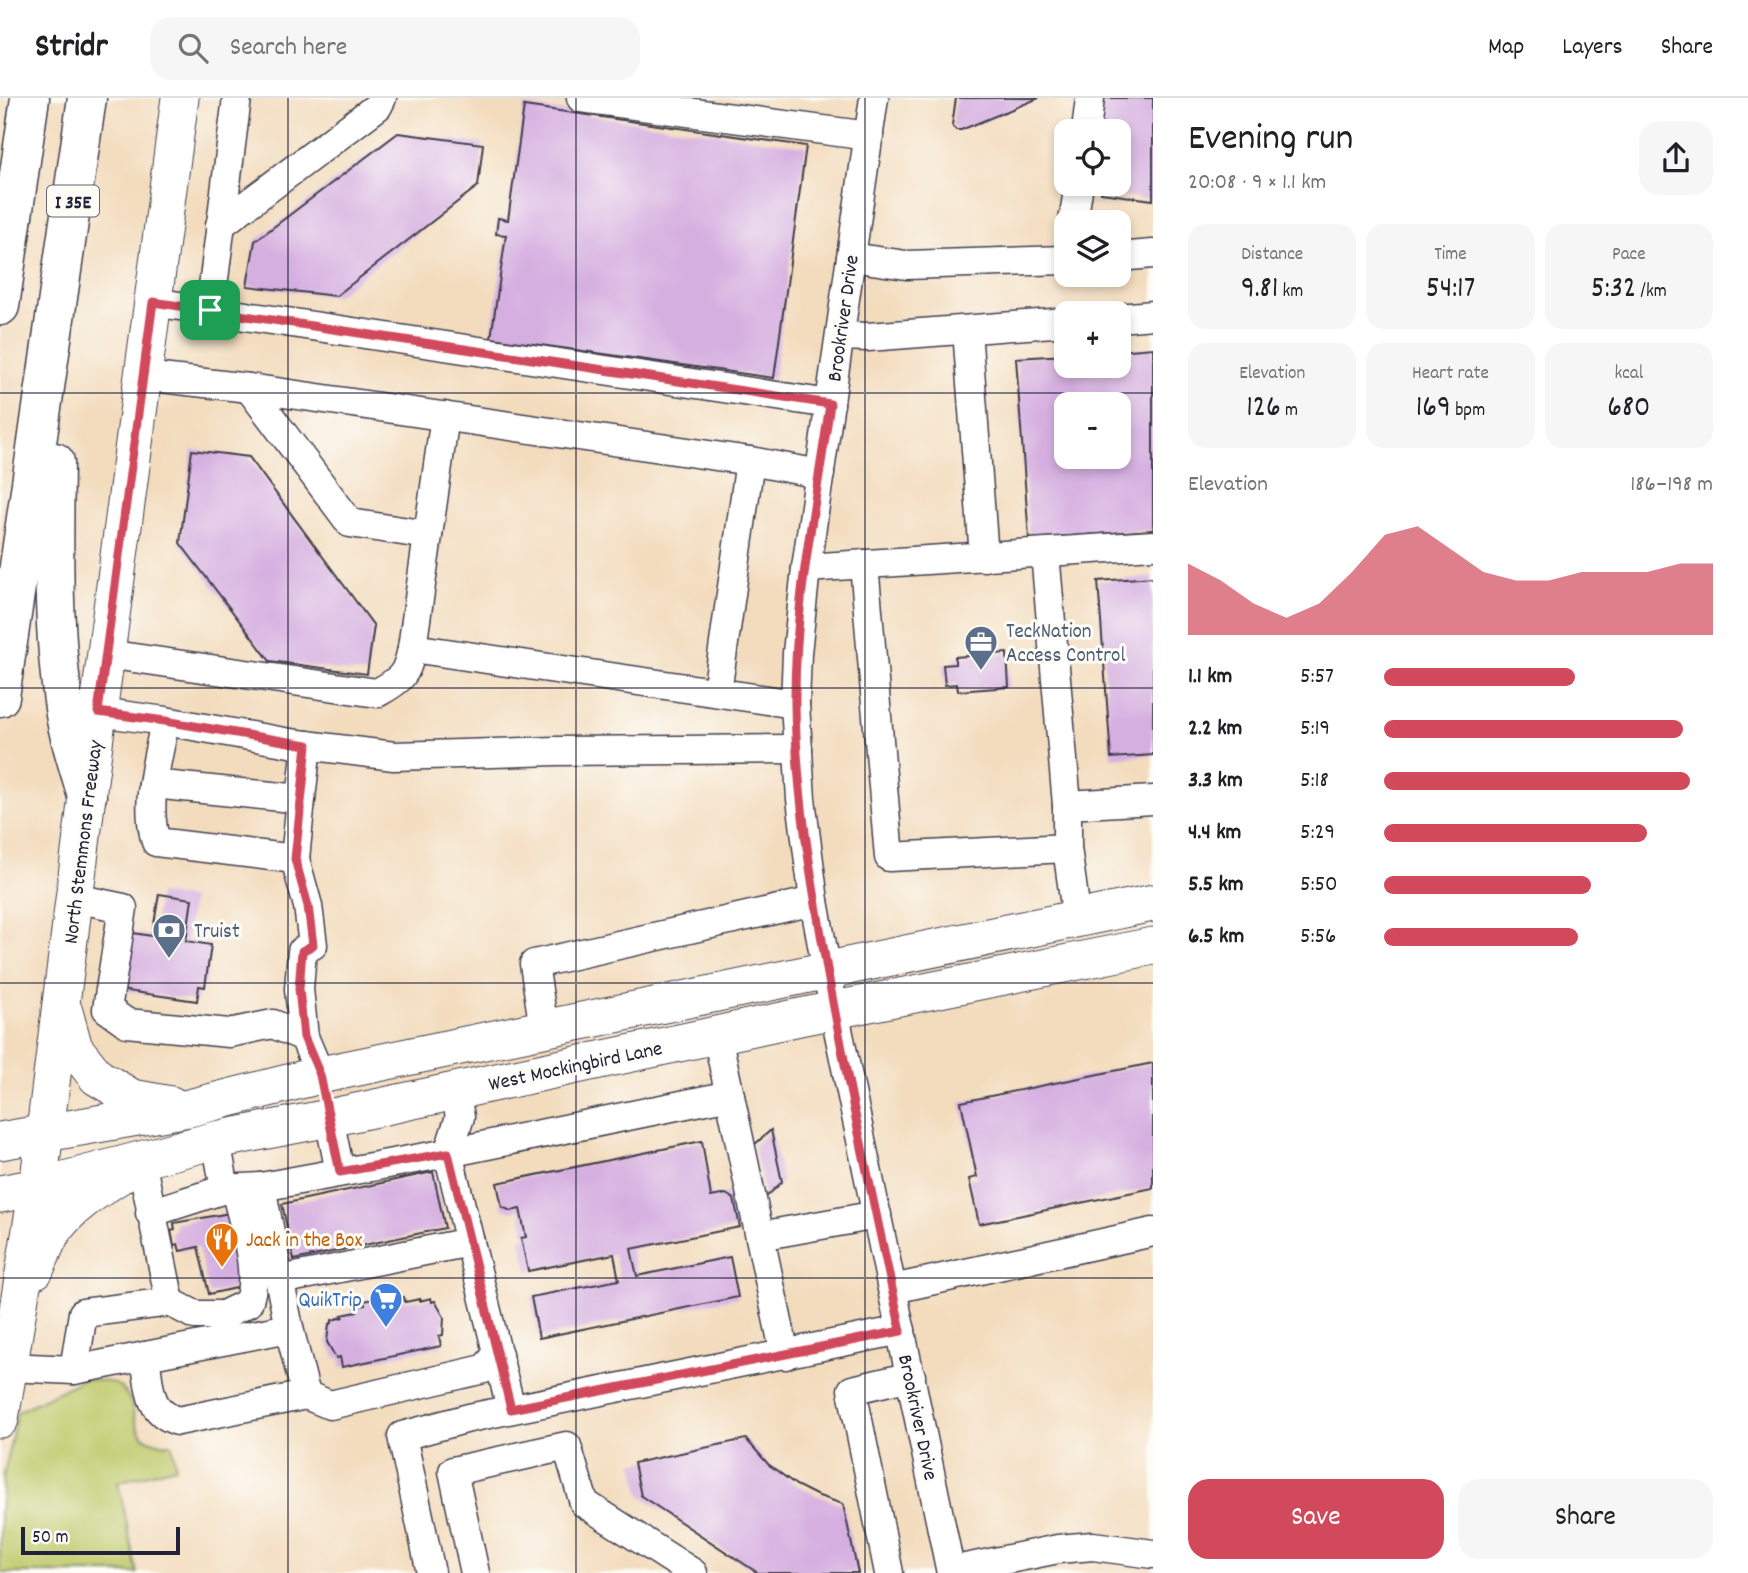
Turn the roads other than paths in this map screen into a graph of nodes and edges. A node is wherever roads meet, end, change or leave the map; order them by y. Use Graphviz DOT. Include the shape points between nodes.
graph roads {
  1 [pos="30,98"];
  2 [pos="88,98"];
  3 [pos="180,98"];
  4 [pos="237,98"];
  5 [pos="382,98"];
  6 [pos="581,98"];
  7 [pos="874,98"];
  8 [pos="1090,98"];
  9 [pos="1087,119"];
  10 [pos="869,136"];
  11 [pos="220,225"];
  12 [pos="1153,254"];
  13 [pos="1131,256"];
  14 [pos="851,257"];
  15 [pos="1054,260"];
  16 [pos="4,268"];
  17 [pos="153,302"];
  18 [pos="58,303"];
  19 [pos="0,306"];
  20 [pos="210,310"];
  21 [pos="1153,316"];
  22 [pos="1131,317"];
  23 [pos="1054,323"];
  24 [pos="967,330"];
  25 [pos="840,336"];
  26 [pos="143,376"];
  27 [pos="249,388"];
  28 [pos="830,404"];
  29 [pos="445,416"];
  30 [pos="750,461"];
  31 [pos="820,474"];
  32 [pos="428,535"];
  33 [pos="1153,545"];
  34 [pos="1045,553"];
  35 [pos="984,557"];
  36 [pos="864,564"];
  37 [pos="806,568"];
  38 [pos="412,648"];
  39 [pos="106,654"];
  40 [pos="717,692"];
  41 [pos="0,697"];
  42 [pos="795,704"];
  43 [pos="98,712"];
  44 [pos="165,721"];
  45 [pos="307,745"];
  46 [pos="797,749"];
  47 [pos="153,784"];
  48 [pos="87,796"];
  49 [pos="301,799"];
  50 [pos="1153,800"];
  51 [pos="1067,805"];
  52 [pos="1067,848"];
  53 [pos="295,859"];
  54 [pos="75,898"];
  55 [pos="814,901"];
  56 [pos="1153,903"];
  57 [pos="1077,920"];
  58 [pos="1153,946"];
  59 [pos="827,972"];
  60 [pos="62,1003"];
  61 [pos="834,1010"];
  62 [pos="544,1029"];
  63 [pos="717,1035"];
  64 [pos="304,1037"];
  65 [pos="320,1075"];
  66 [pos="455,1091"];
  67 [pos="730,1095"];
  68 [pos="189,1108"];
  69 [pos="329,1118"];
  70 [pos="45,1133"];
  71 [pos="216,1140"];
  72 [pos="0,1141"];
  73 [pos="448,1153"];
  74 [pos="138,1161"];
  75 [pos="340,1172"];
  76 [pos="38,1187"];
  77 [pos="240,1188"];
  78 [pos="0,1194"];
  79 [pos="150,1213"];
  80 [pos="877,1215"];
  81 [pos="1153,1232"];
  82 [pos="760,1236"];
  83 [pos="470,1242"];
  84 [pos="279,1280"];
  85 [pos="892,1289"];
  86 [pos="170,1302"];
  87 [pos="14,1327"];
  88 [pos="289,1328"];
  89 [pos="901,1331"];
  90 [pos="498,1354"];
  91 [pos="785,1355"];
  92 [pos="145,1356"];
  93 [pos="8,1367"];
  94 [pos="74,1370"];
  95 [pos="911,1376"];
  96 [pos="306,1395"];
  97 [pos="511,1409"];
  98 [pos="0,1419"];
  99 [pos="1153,1554"];
  100 [pos="951,1572"];
  101 [pos="431,1573"];
  102 [pos="475,1573"];
  103 [pos="693,1573"];
  104 [pos="889,1573"];
  1 -- 16 [label="highway, I 35E"];
  2 -- 18 [label="highway, I 35E"];
  3 -- 17 [label="main road, North Stemmons Freeway"];
  4 -- 11 [label="street"];
  5 -- 11 [label="street" via="378,106"];
  6 -- 10 [label="street"];
  7 -- 10 [label="street, Brookriver Drive"];
  8 -- 9 [label="street"];
  10 -- 14 [label="street, Brookriver Drive"];
  11 -- 20 [label="street"];
  12 -- 13 [label="street"];
  14 -- 15 [label="street" via="906,265"];
  14 -- 25 [label="street, Brookriver Drive"];
  16 -- 19 [label="highway, I 35E"];
  17 -- 20 [label="street"];
  17 -- 26 [label="main road, North Stemmons Freeway"];
  18 -- 41 [label="highway, I 35E"];
  18 -- 48 [label="highway" via="53,565 57,638 64,711"];
  20 -- 28 [label="street"];
  21 -- 22 [label="street"];
  23 -- 24 [label="street"];
  24 -- 25 [label="street"];
  24 -- 35 [label="street"];
  25 -- 28 [label="street, Brookriver Drive"];
  26 -- 27 [label="street"];
  26 -- 39 [label="main road, North Stemmons Freeway"];
  27 -- 29 [label="street"];
  27 -- 32 [label="street" via="350,523"];
  28 -- 31 [label="street, Brookriver Drive"];
  29 -- 30 [label="street"];
  29 -- 32 [label="street"];
  30 -- 31 [label="street"];
  30 -- 40 [label="street"];
  31 -- 37 [label="street, Brookriver Drive"];
  32 -- 38 [label="street"];
  33 -- 34 [label="street"];
  34 -- 35 [label="street"];
  34 -- 51 [label="street"];
  35 -- 36 [label="street"];
  36 -- 37 [label="street"];
  36 -- 52 [label="street" via="889,857"];
  37 -- 42 [label="street, Brookriver Drive"];
  38 -- 39 [label="street" via="408,669 397,682 377,693"];
  38 -- 40 [label="street"];
  39 -- 43 [label="main road, North Stemmons Freeway"];
  40 -- 42 [label="street"];
  42 -- 46 [label="street, Brookriver Drive"];
  43 -- 44 [label="street"];
  43 -- 48 [label="main road, North Stemmons Freeway"];
  44 -- 45 [label="street"];
  44 -- 47 [label="street"];
  45 -- 46 [label="street" via="394,756"];
  45 -- 49 [label="street"];
  46 -- 55 [label="street, Brookriver Drive"];
  47 -- 49 [label="street"];
  47 -- 53 [label="street" via="150,823 156,842"];
  48 -- 54 [label="main road, North Stemmons Freeway"];
  49 -- 53 [label="street"];
  50 -- 51 [label="street"];
  51 -- 52 [label="street"];
  52 -- 57 [label="street"];
  53 -- 64 [label="street" via="313,945 302,951 299,989"];
  54 -- 60 [label="main road, North Stemmons Freeway"];
  54 -- 64 [label="street" via="123,908 107,1009 127,1023 229,1033 273,1024"];
  55 -- 59 [label="street, Brookriver Drive"];
  55 -- 62 [label="street" via="534,964"];
  56 -- 57 [label="main road, West Mockingbird Lane"];
  57 -- 59 [label="main road, West Mockingbird Lane"];
  58 -- 61 [label="main road, West Mockingbird Lane"];
  59 -- 61 [label="street, Brookriver Drive"];
  59 -- 62 [label="main road, West Mockingbird Lane"];
  60 -- 68 [label="main road" via="74,1048 97,1077 132,1098"];
  60 -- 70 [label="main road, North Stemmons Freeway"];
  61 -- 63 [label="main road, West Mockingbird Lane"];
  61 -- 80 [label="street, Brookriver Drive"];
  62 -- 65 [label="main road, West Mockingbird Lane"];
  63 -- 66 [label="main road, West Mockingbird Lane"];
  63 -- 67 [label="street"];
  64 -- 65 [label="street"];
  65 -- 68 [label="main road, West Mockingbird Lane"];
  65 -- 69 [label="main road"];
  66 -- 69 [label="main road, West Mockingbird Lane"];
  66 -- 73 [label="street" via="460,1117"];
  67 -- 73 [label="street"];
  67 -- 82 [label="street"];
  68 -- 70 [label="main road, West Mockingbird Lane"];
  69 -- 71 [label="main road, West Mockingbird Lane"];
  69 -- 75 [label="street"];
  70 -- 72 [label="main road, West Mockingbird Lane"];
  70 -- 76 [label="main road, North Stemmons Freeway"];
  71 -- 74 [label="main road, West Mockingbird Lane"];
  71 -- 77 [label="street"];
  73 -- 75 [label="street"];
  73 -- 83 [label="street"];
  74 -- 76 [label="main road, West Mockingbird Lane"];
  74 -- 79 [label="street"];
  74 -- 87 [label="main road" via="82,1201 52,1234"];
  75 -- 77 [label="street"];
  76 -- 78 [label="main road, West Mockingbird Lane"];
  76 -- 87 [label="main road, North Stemmons Freeway"];
  77 -- 79 [label="street"];
  77 -- 84 [label="street"];
  77 -- 86 [label="street" via="252,1268 248,1303 223,1315 195,1315"];
  79 -- 86 [label="street"];
  80 -- 82 [label="street"];
  80 -- 85 [label="street, Brookriver Drive"];
  81 -- 85 [label="street"];
  82 -- 91 [label="street"];
  83 -- 84 [label="street"];
  83 -- 90 [label="street"];
  84 -- 88 [label="street"];
  85 -- 89 [label="street, Brookriver Drive"];
  86 -- 94 [label="street" via="83,1313"];
  87 -- 93 [label="main road, North Stemmons Freeway"];
  88 -- 92 [label="street"];
  88 -- 96 [label="street"];
  89 -- 91 [label="street"];
  89 -- 95 [label="street, Brookriver Drive"];
  90 -- 96 [label="street" via="484,1369 330,1405"];
  90 -- 97 [label="street"];
  91 -- 97 [label="street"];
  92 -- 94 [label="street"];
  92 -- 96 [label="street" via="154,1405 164,1417 178,1421"];
  93 -- 94 [label="street"];
  93 -- 98 [label="main road, North Stemmons Freeway"];
  95 -- 100 [label="street, Brookriver Drive"];
  95 -- 104 [label="street" via="852,1390"];
  97 -- 101 [label="street" via="402,1436"];
  99 -- 100 [label="street" via="1093,1546 1058,1549"];
  102 -- 103 [label="street" via="453,1471 567,1446 583,1503"];
}
